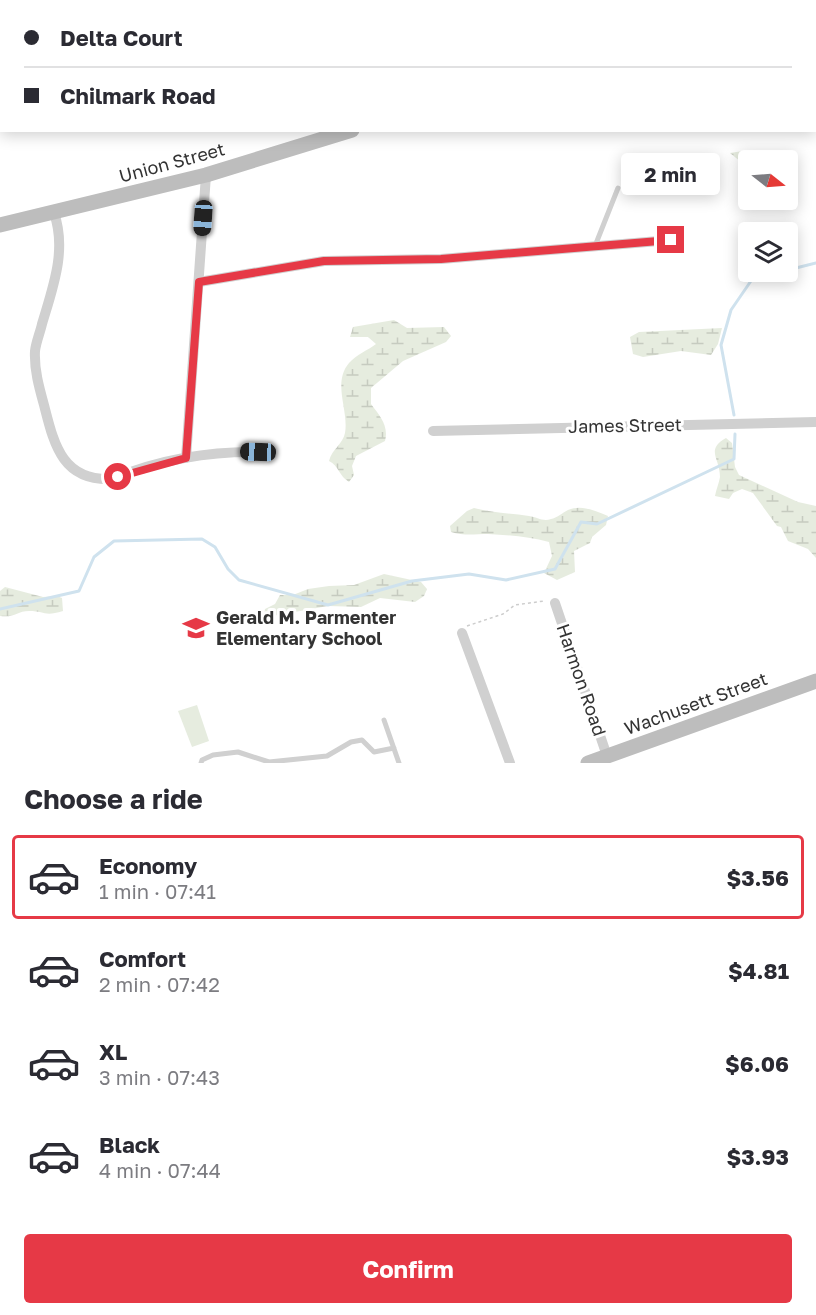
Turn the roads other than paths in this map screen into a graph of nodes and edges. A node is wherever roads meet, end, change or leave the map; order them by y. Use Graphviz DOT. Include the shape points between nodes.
graph roads {
  1 [pos="346,132"];
  2 [pos="206,175"];
  3 [pos="618,188"];
  4 [pos="54,213"];
  5 [pos="0,225"];
  6 [pos="671,240"];
  7 [pos="595,246"];
  8 [pos="199,282"];
  9 [pos="816,422"];
  10 [pos="433,430"];
  11 [pos="258,452"];
  12 [pos="186,458"];
  13 [pos="555,603"];
  14 [pos="462,633"];
  15 [pos="816,681"];
  16 [pos="384,720"];
  17 [pos="394,748"];
  18 [pos="608,759"];
  19 [pos="201,763"];
  20 [pos="399,763"];
  21 [pos="510,763"];
  22 [pos="588,763"];
  1 -- 2 [label="main road, Union Street"];
  2 -- 4 [label="main road, Union Street"];
  2 -- 8 [label="street"];
  3 -- 7 [label="lane"];
  4 -- 5 [label="main road, Union Street"];
  4 -- 12 [label="street" via="60,236 59,262 35,349 36,376 54,444 73,469 104,480"];
  6 -- 7 [label="street"];
  7 -- 8 [label="street" via="441,259 324,261"];
  8 -- 12 [label="street"];
  9 -- 10 [label="street, James Street"];
  11 -- 12 [label="street"];
  13 -- 18 [label="street, Harmon Road"];
  14 -- 21 [label="street"];
  15 -- 18 [label="main road, Wachusett Street"];
  16 -- 17 [label="lane"];
  17 -- 19 [label="lane" via="374,752 362,740 327,756 269,762 238,752 213,755"];
  17 -- 20 [label="lane"];
  18 -- 22 [label="main road, Wachusett Street"];
}
